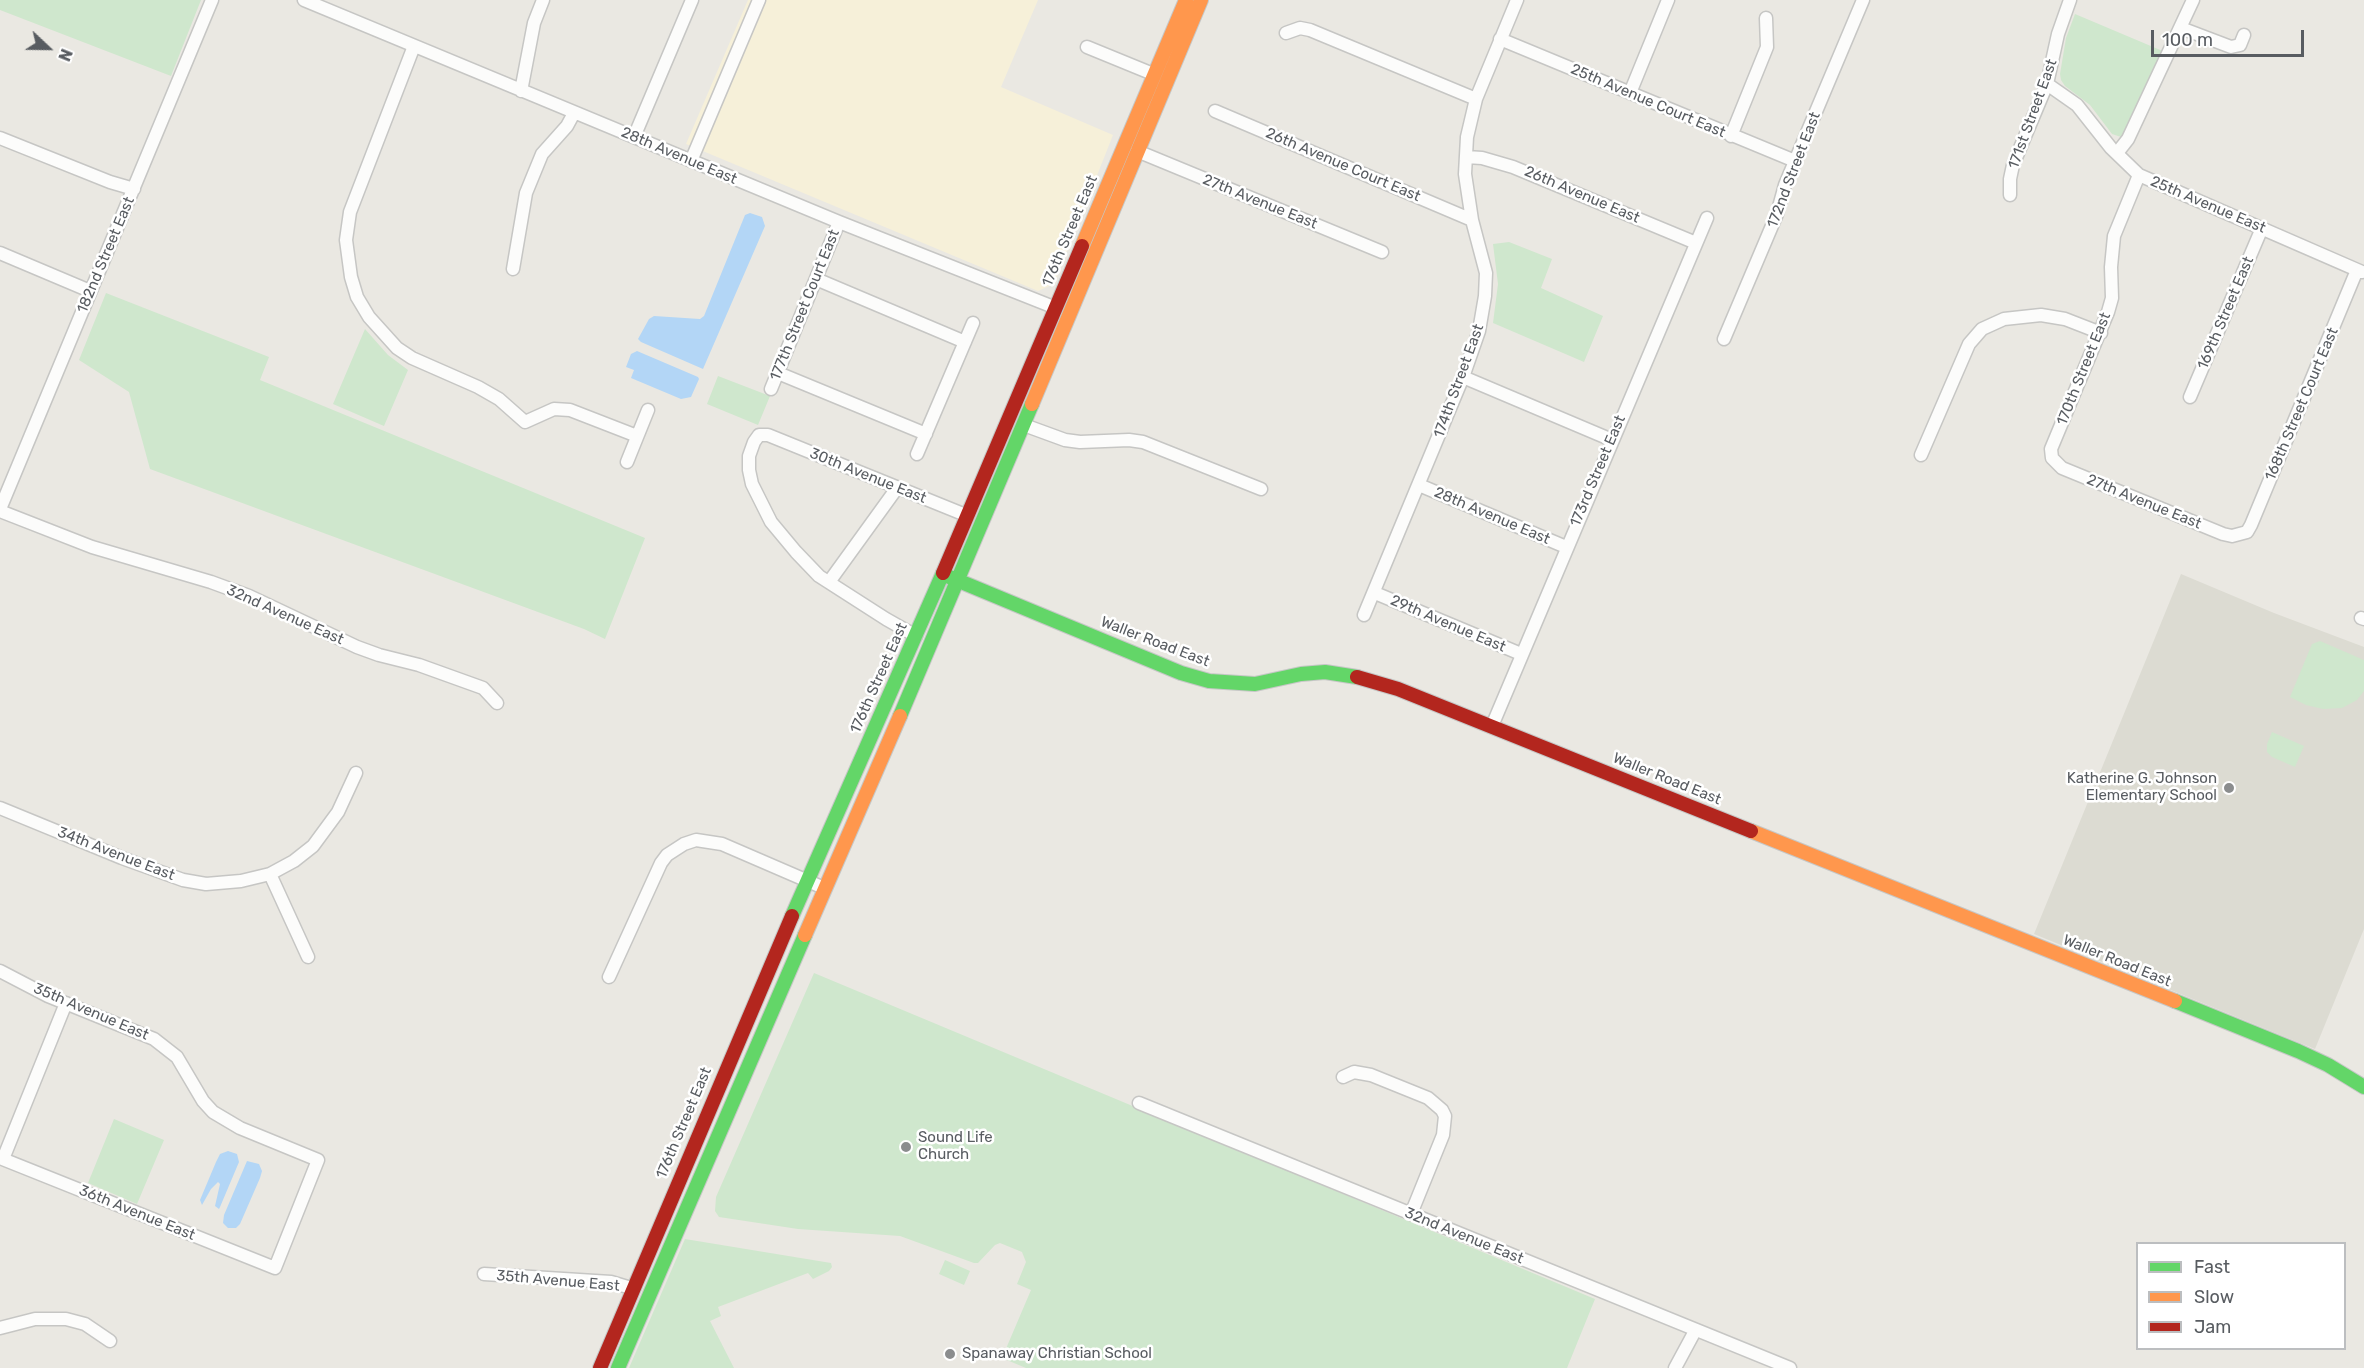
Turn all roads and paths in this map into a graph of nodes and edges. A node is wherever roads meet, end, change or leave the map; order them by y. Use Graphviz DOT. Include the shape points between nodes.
graph roads {
  1 [pos="212,0"];
  2 [pos="304,0"];
  3 [pos="543,0"];
  4 [pos="692,0"];
  5 [pos="759,0"];
  6 [pos="1186,0"];
  7 [pos="1193,0"];
  8 [pos="1201,0"];
  9 [pos="1517,0"];
  10 [pos="1668,0"];
  11 [pos="1863,0"];
  12 [pos="2070,0"];
  13 [pos="2193,0"];
  14 [pos="1766,18"];
  15 [pos="1191,25"];
  16 [pos="2181,28"];
  17 [pos="1286,33"];
  18 [pos="2244,35"];
  19 [pos="1500,39"];
  20 [pos="414,46"];
  21 [pos="1088,47"];
  22 [pos="1154,74"];
  23 [pos="2047,84"];
  24 [pos="521,91"];
  25 [pos="1630,93"];
  26 [pos="1476,99"];
  27 [pos="1215,111"];
  28 [pos="574,113"];
  29 [pos="1731,136"];
  30 [pos="634,137"];
  31 [pos="0,138"];
  32 [pos="1137,152"];
  33 [pos="2117,153"];
  34 [pos="1466,157"];
  35 [pos="691,161"];
  36 [pos="1795,161"];
  37 [pos="2139,175"];
  38 [pos="134,189"];
  39 [pos="2010,195"];
  40 [pos="1707,218"];
  41 [pos="1472,220"];
  42 [pos="839,222"];
  43 [pos="2262,228"];
  44 [pos="1696,243"];
  45 [pos="1382,252"];
  46 [pos="0,253"];
  47 [pos="513,269"];
  48 [pos="2361,271"];
  49 [pos="816,279"];
  50 [pos="90,291"];
  51 [pos="1056,308"];
  52 [pos="973,322"];
  53 [pos="2101,333"];
  54 [pos="1724,339"];
  55 [pos="965,342"];
  56 [pos="778,373"];
  57 [pos="1463,377"];
  58 [pos="1043,378"];
  59 [pos="771,388"];
  60 [pos="2190,397"];
  61 [pos="648,410"];
  62 [pos="1024,425"];
  63 [pos="926,434"];
  64 [pos="637,436"];
  65 [pos="1612,440"];
  66 [pos="917,454"];
  67 [pos="1921,455"];
  68 [pos="2052,458"];
  69 [pos="627,462"];
  70 [pos="1419,485"];
  71 [pos="897,488"];
  72 [pos="1260,489"];
  73 [pos="0,510"];
  74 [pos="968,516"];
  75 [pos="2241,534"];
  76 [pos="1566,547"];
  77 [pos="942,574"];
  78 [pos="958,581"];
  79 [pos="829,582"];
  80 [pos="1375,593"];
  81 [pos="1364,615"];
  82 [pos="916,636"];
  83 [pos="1521,654"];
  84 [pos="496,703"];
  85 [pos="1492,726"];
  86 [pos="356,773"];
  87 [pos="0,808"];
  88 [pos="270,874"];
  89 [pos="809,881"];
  90 [pos="824,888"];
  91 [pos="308,957"];
  92 [pos="0,971"];
  93 [pos="609,976"];
  94 [pos="66,1003"];
  95 [pos="1343,1077"];
  96 [pos="2364,1087"];
  97 [pos="1138,1103"];
  98 [pos="2,1158"];
  99 [pos="1411,1214"];
  100 [pos="275,1268"];
  101 [pos="484,1274"];
  102 [pos="632,1288"];
  103 [pos="0,1328"];
  104 [pos="1695,1330"];
  105 [pos="110,1341"];
  106 [pos="600,1368"];
  107 [pos="618,1368"];
  108 [pos="1674,1368"];
  109 [pos="1790,1368"];
  1 -- 38 [label="street, 182nd Street East"];
  2 -- 20 [label="street, 28th Avenue East"];
  3 -- 24 [label="street" via="534,23"];
  4 -- 30 [label="street"];
  5 -- 35 [label="street"];
  6 -- 22 [label="main road, 176th Street East"];
  7 -- 15 [label="main road" via="1186,15"];
  8 -- 15 [label="main road, 176th Street East"];
  9 -- 19 [label="street, 174th Street East"];
  10 -- 25 [label="street"];
  11 -- 36 [label="street, 172nd Street East"];
  12 -- 23 [label="street, 171st Street East"];
  13 -- 16 [label="street"];
  14 -- 29 [label="street" via="1767,47"];
  15 -- 32 [label="main road, 176th Street East"];
  16 -- 18 [label="street" via="2231,47 2240,45"];
  16 -- 33 [label="street" via="2128,139"];
  17 -- 26 [label="street" via="1300,28 1310,30"];
  19 -- 25 [label="street, 25th Avenue Court East"];
  19 -- 26 [label="street, 174th Street East"];
  20 -- 24 [label="street, 28th Avenue East"];
  20 -- 64 [label="street" via="349,218 346,240 357,297 397,348 478,387 525,422 554,409 570,410"];
  21 -- 22 [label="street"];
  22 -- 51 [label="main road, 176th Street East"];
  23 -- 33 [label="street, 25th Avenue East" via="2077,105"];
  23 -- 39 [label="street, 171st Street East" via="2013,165"];
  24 -- 28 [label="street, 28th Avenue East"];
  25 -- 29 [label="street, 25th Avenue Court East"];
  26 -- 34 [label="street, 174th Street East"];
  27 -- 41 [label="street, 26th Avenue Court East"];
  28 -- 30 [label="street, 28th Avenue East"];
  28 -- 47 [label="street" via="542,154 526,193"];
  29 -- 36 [label="street, 25th Avenue Court East"];
  30 -- 35 [label="street, 28th Avenue East"];
  31 -- 38 [label="street"];
  32 -- 45 [label="street, 27th Avenue East"];
  32 -- 58 [label="main road, 176th Street East"];
  33 -- 37 [label="street, 25th Avenue East"];
  34 -- 41 [label="street, 174th Street East"];
  34 -- 44 [label="street, 26th Avenue East" via="1514,167"];
  35 -- 42 [label="street, 28th Avenue East"];
  36 -- 54 [label="street, 172nd Street East"];
  37 -- 43 [label="street, 25th Avenue East"];
  37 -- 53 [label="street, 170th Street East" via="2114,236 2112,298"];
  38 -- 50 [label="street, 182nd Street East"];
  40 -- 44 [label="street, 173rd Street East"];
  41 -- 57 [label="street, 174th Street East" via="1486,273 1485,296 1479,331"];
  42 -- 49 [label="street, 177th Street Court East"];
  42 -- 51 [label="street, 28th Avenue East"];
  43 -- 48 [label="street, 25th Avenue East"];
  43 -- 60 [label="street, 169th Street East"];
  44 -- 65 [label="street, 173rd Street East"];
  46 -- 50 [label="street"];
  48 -- 75 [label="street, 168th Street Court East" via="2251,525"];
  49 -- 55 [label="street"];
  49 -- 56 [label="street, 177th Street Court East"];
  50 -- 73 [label="street, 182nd Street East"];
  51 -- 58 [label="main road" via="1060,316 1040,365"];
  51 -- 74 [label="main road, 176th Street East"];
  52 -- 55 [label="street"];
  53 -- 67 [label="street" via="2065,319 2041,315 2004,319 1982,329 1969,345"];
  53 -- 68 [label="street, 170th Street East" via="2051,449"];
  55 -- 63 [label="street"];
  56 -- 59 [label="street, 177th Street Court East"];
  56 -- 63 [label="street"];
  57 -- 65 [label="street"];
  57 -- 70 [label="street, 174th Street East"];
  58 -- 62 [label="main road, 176th Street East"];
  61 -- 64 [label="street"];
  62 -- 72 [label="street" via="1065,440 1143,442"];
  62 -- 78 [label="main road, 176th Street East"];
  63 -- 66 [label="street"];
  64 -- 69 [label="street"];
  65 -- 76 [label="street, 173rd Street East"];
  68 -- 75 [label="street, 27th Avenue East" via="2062,468 2223,534"];
  70 -- 76 [label="street, 28th Avenue East"];
  70 -- 80 [label="street, 174th Street East"];
  71 -- 74 [label="street, 30th Avenue East"];
  71 -- 79 [label="street"];
  71 -- 79 [label="street, 30th Avenue East" via="768,435 759,435 752,449 752,484 771,522 819,576"];
  73 -- 84 [label="street, 32nd Avenue East" via="92,546 249,596 357,647 483,688"];
  74 -- 77 [label="main road, 176th Street East"];
  76 -- 83 [label="street, 173rd Street East"];
  77 -- 78 [label="main road, Waller Road East"];
  77 -- 82 [label="main road, 176th Street East"];
  78 -- 85 [label="main road, Waller Road East" via="1209,681 1255,684 1301,674 1347,674 1398,689"];
  78 -- 90 [label="main road, 176th Street East"];
  79 -- 82 [label="street"];
  80 -- 81 [label="street, 174th Street East"];
  80 -- 83 [label="street, 29th Avenue East"];
  82 -- 89 [label="main road, 176th Street East"];
  83 -- 85 [label="street, 173rd Street East"];
  85 -- 96 [label="main road, Waller Road East" via="2298,1051"];
  86 -- 88 [label="street, 34th Avenue East" via="338,812 313,846"];
  87 -- 88 [label="street, 34th Avenue East" via="183,880 206,884"];
  88 -- 91 [label="street"];
  89 -- 90 [label="street"];
  89 -- 93 [label="street" via="714,842 696,840 679,847 661,863"];
  89 -- 102 [label="main road, 176th Street East"];
  90 -- 107 [label="main road, 176th Street East"];
  92 -- 94 [label="street, 35th Avenue East"];
  94 -- 98 [label="street"];
  94 -- 100 [label="street, 35th Avenue East" via="154,1038 177,1057 213,1112 240,1128 318,1160"];
  95 -- 99 [label="street" via="1354,1072 1371,1075 1428,1098 1445,1116 1443,1135"];
  97 -- 99 [label="street, 32nd Avenue East"];
  98 -- 100 [label="street, 36th Avenue East"];
  99 -- 104 [label="street, 32nd Avenue East"];
  101 -- 102 [label="street, 35th Avenue East" via="611,1282"];
  102 -- 106 [label="main road, 176th Street East"];
  103 -- 105 [label="street" via="35,1319 66,1319 85,1324"];
  104 -- 108 [label="street"];
  104 -- 109 [label="street, 32nd Avenue East"];
}
